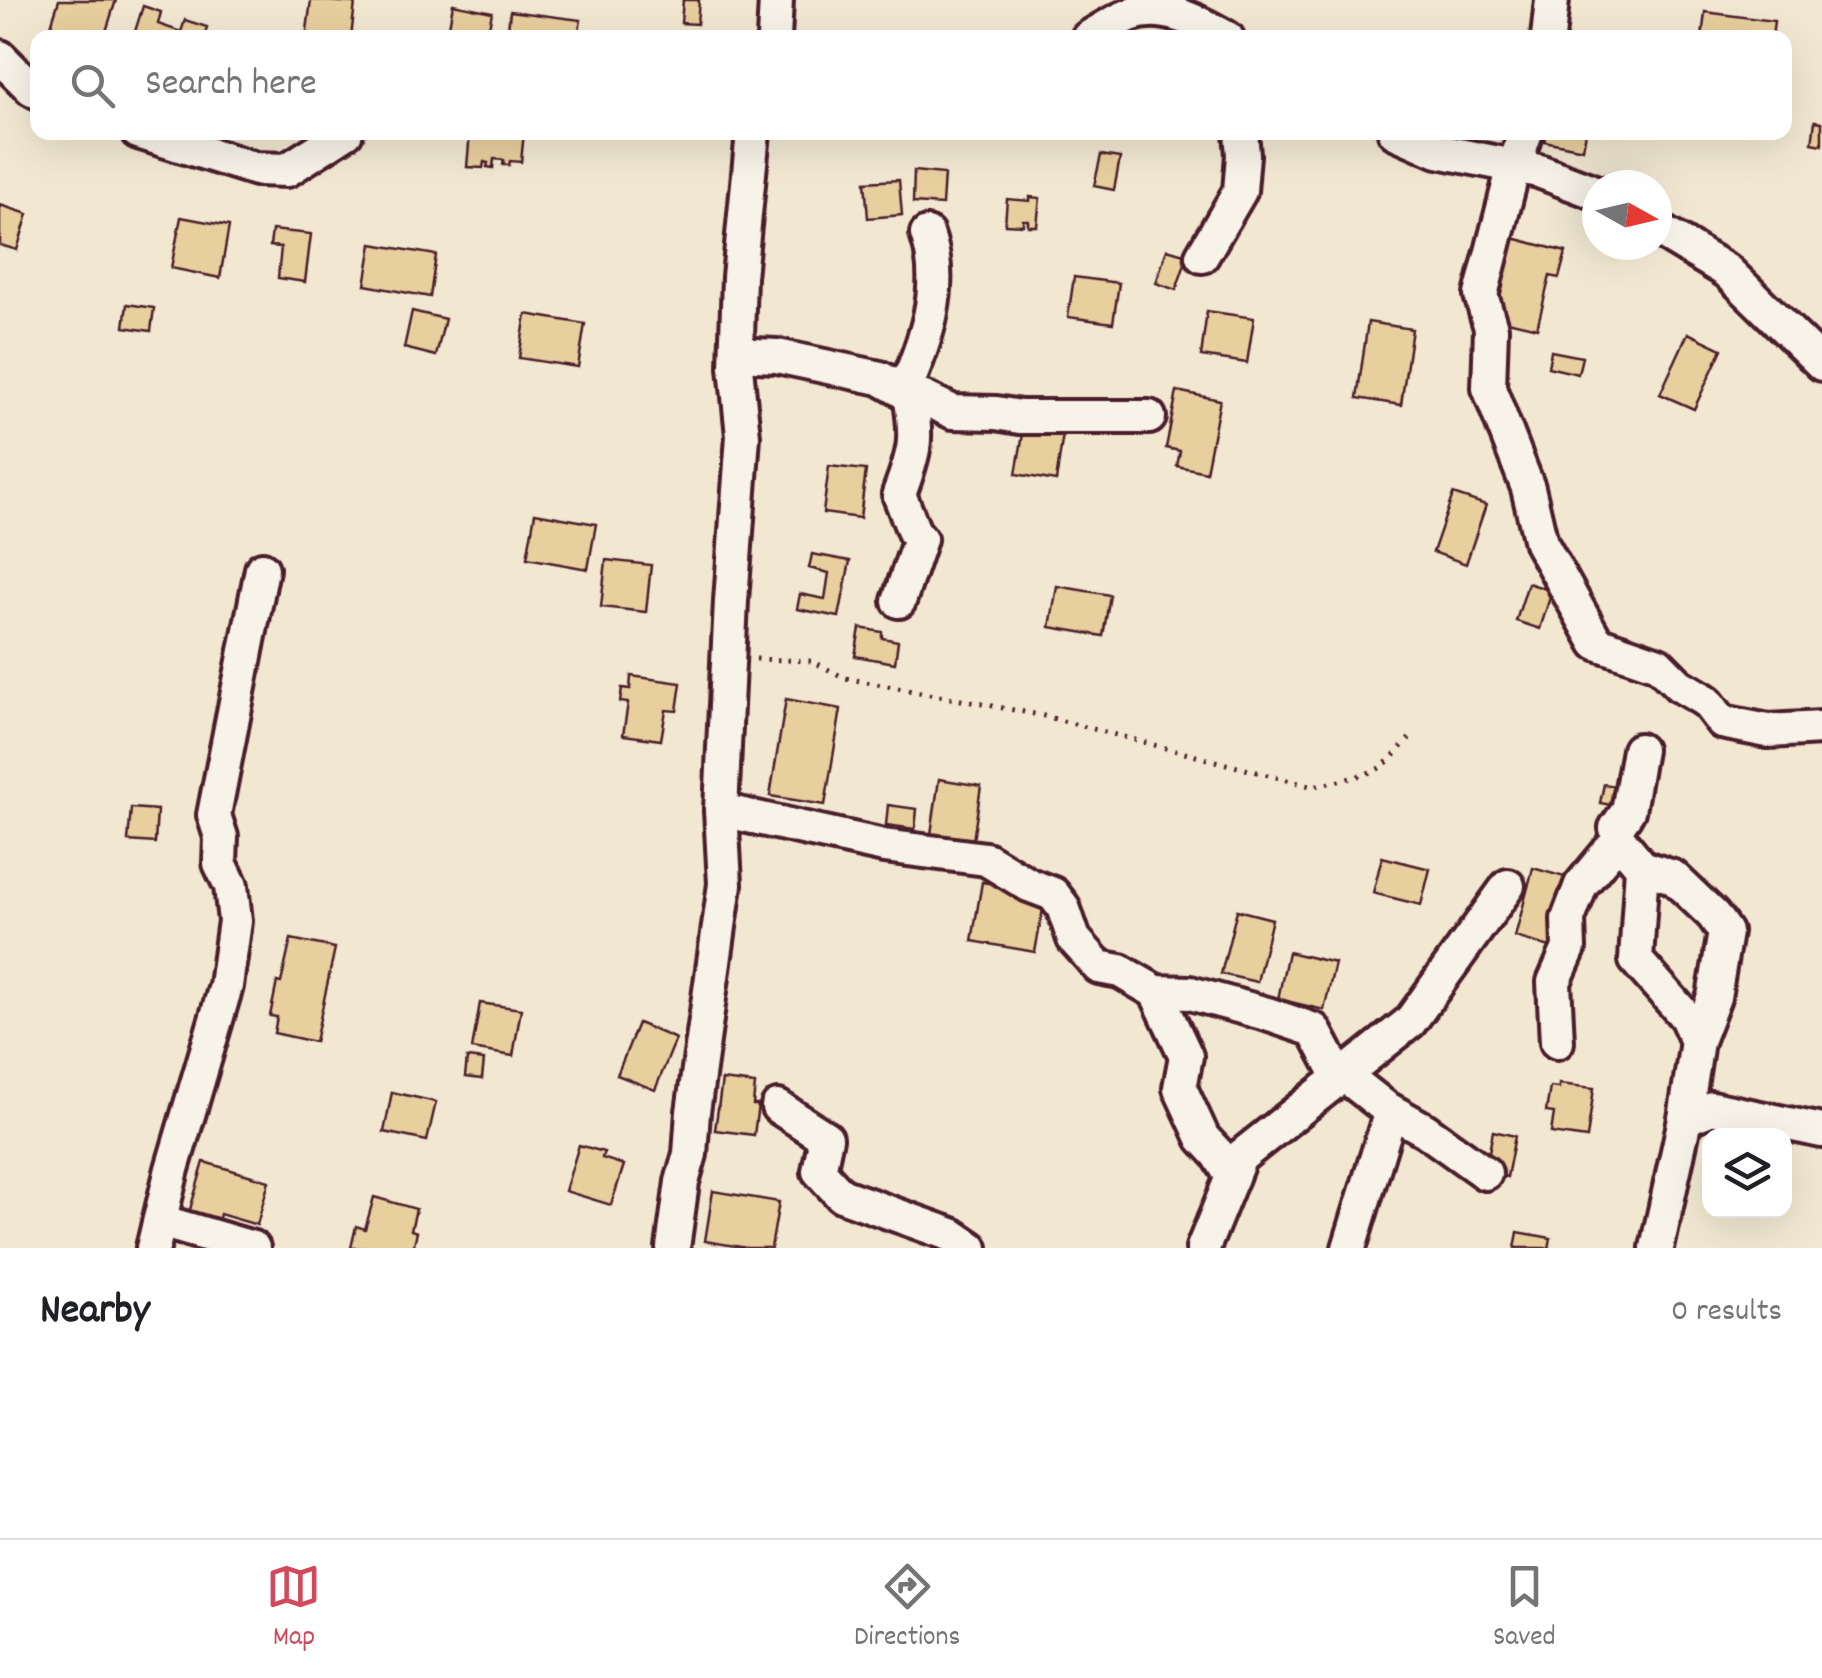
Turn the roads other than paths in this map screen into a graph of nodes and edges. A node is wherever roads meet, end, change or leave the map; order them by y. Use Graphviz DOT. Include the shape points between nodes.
graph roads {
  1 [pos="776,0"];
  2 [pos="1552,0"];
  3 [pos="1166,6"];
  4 [pos="774,30"];
  5 [pos="1103,30"];
  6 [pos="1213,30"];
  7 [pos="1549,30"];
  8 [pos="0,56"];
  9 [pos="30,87"];
  10 [pos="164,140"];
  11 [pos="334,140"];
  12 [pos="752,140"];
  13 [pos="1241,140"];
  14 [pos="1414,140"];
  15 [pos="1523,140"];
  16 [pos="1514,166"];
  17 [pos="1582,187"];
  18 [pos="927,234"];
  19 [pos="1672,237"];
  20 [pos="1202,256"];
  21 [pos="737,354"];
  22 [pos="1822,364"];
  23 [pos="907,393"];
  24 [pos="1149,417"];
  25 [pos="262,570"];
  26 [pos="900,600"];
  27 [pos="1822,728"];
  28 [pos="1639,750"];
  29 [pos="721,810"];
  30 [pos="1619,839"];
  31 [pos="1642,867"];
  32 [pos="1508,886"];
  33 [pos="1156,992"];
  34 [pos="1697,1040"];
  35 [pos="1557,1042"];
  36 [pos="1341,1075"];
  37 [pos="778,1107"];
  38 [pos="1391,1111"];
  39 [pos="1685,1120"];
  40 [pos="1822,1131"];
  41 [pos="1485,1173"];
  42 [pos="1232,1176"];
  43 [pos="156,1234"];
  44 [pos="254,1248"];
  45 [pos="673,1248"];
  46 [pos="972,1248"];
  47 [pos="1203,1248"];
  48 [pos="1349,1248"];
  49 [pos="1657,1248"];
  1 -- 4 [label="street"];
  2 -- 7 [label="street"];
  3 -- 5 [label="street"];
  3 -- 6 [label="street"];
  8 -- 9 [label="street"];
  10 -- 11 [label="street" via="256,168 287,170"];
  12 -- 21 [label="street"];
  13 -- 20 [label="street" via="1240,191"];
  14 -- 16 [label="street"];
  15 -- 16 [label="street"];
  16 -- 17 [label="street"];
  16 -- 27 [label="street" via="1481,294 1491,328 1489,388 1528,488 1540,543 1597,643 1658,664 1722,722 1768,730"];
  18 -- 23 [label="street" via="933,305"];
  19 -- 22 [label="street" via="1727,271"];
  21 -- 23 [label="street" via="880,378"];
  21 -- 29 [label="street" via="743,436"];
  23 -- 24 [label="street" via="952,412"];
  23 -- 26 [label="street" via="916,429 899,494 920,539"];
  25 -- 43 [label="street" via="214,815 236,921 226,986"];
  28 -- 30 [label="street" via="1628,812 1616,828"];
  29 -- 33 [label="street" via="884,846 986,858 1052,894 1074,939 1099,967"];
  29 -- 45 [label="street" via="725,884"];
  30 -- 31 [label="street"];
  30 -- 35 [label="street" via="1581,885 1568,919 1569,948 1554,982"];
  31 -- 34 [label="street" via="1636,960"];
  31 -- 34 [label="street" via="1673,877 1724,932 1714,997"];
  32 -- 36 [label="street" via="1415,1016"];
  33 -- 36 [label="street" via="1190,993 1314,1030"];
  33 -- 42 [label="street" via="1186,1056 1180,1088 1202,1138"];
  34 -- 39 [label="street"];
  36 -- 38 [label="street"];
  36 -- 42 [label="street" via="1240,1157"];
  37 -- 46 [label="street" via="826,1138 819,1172 840,1195"];
  38 -- 41 [label="street"];
  38 -- 48 [label="street"];
  39 -- 40 [label="street" via="1712,1108"];
  39 -- 49 [label="street"];
  42 -- 47 [label="street"];
  43 -- 44 [label="street"];
}
